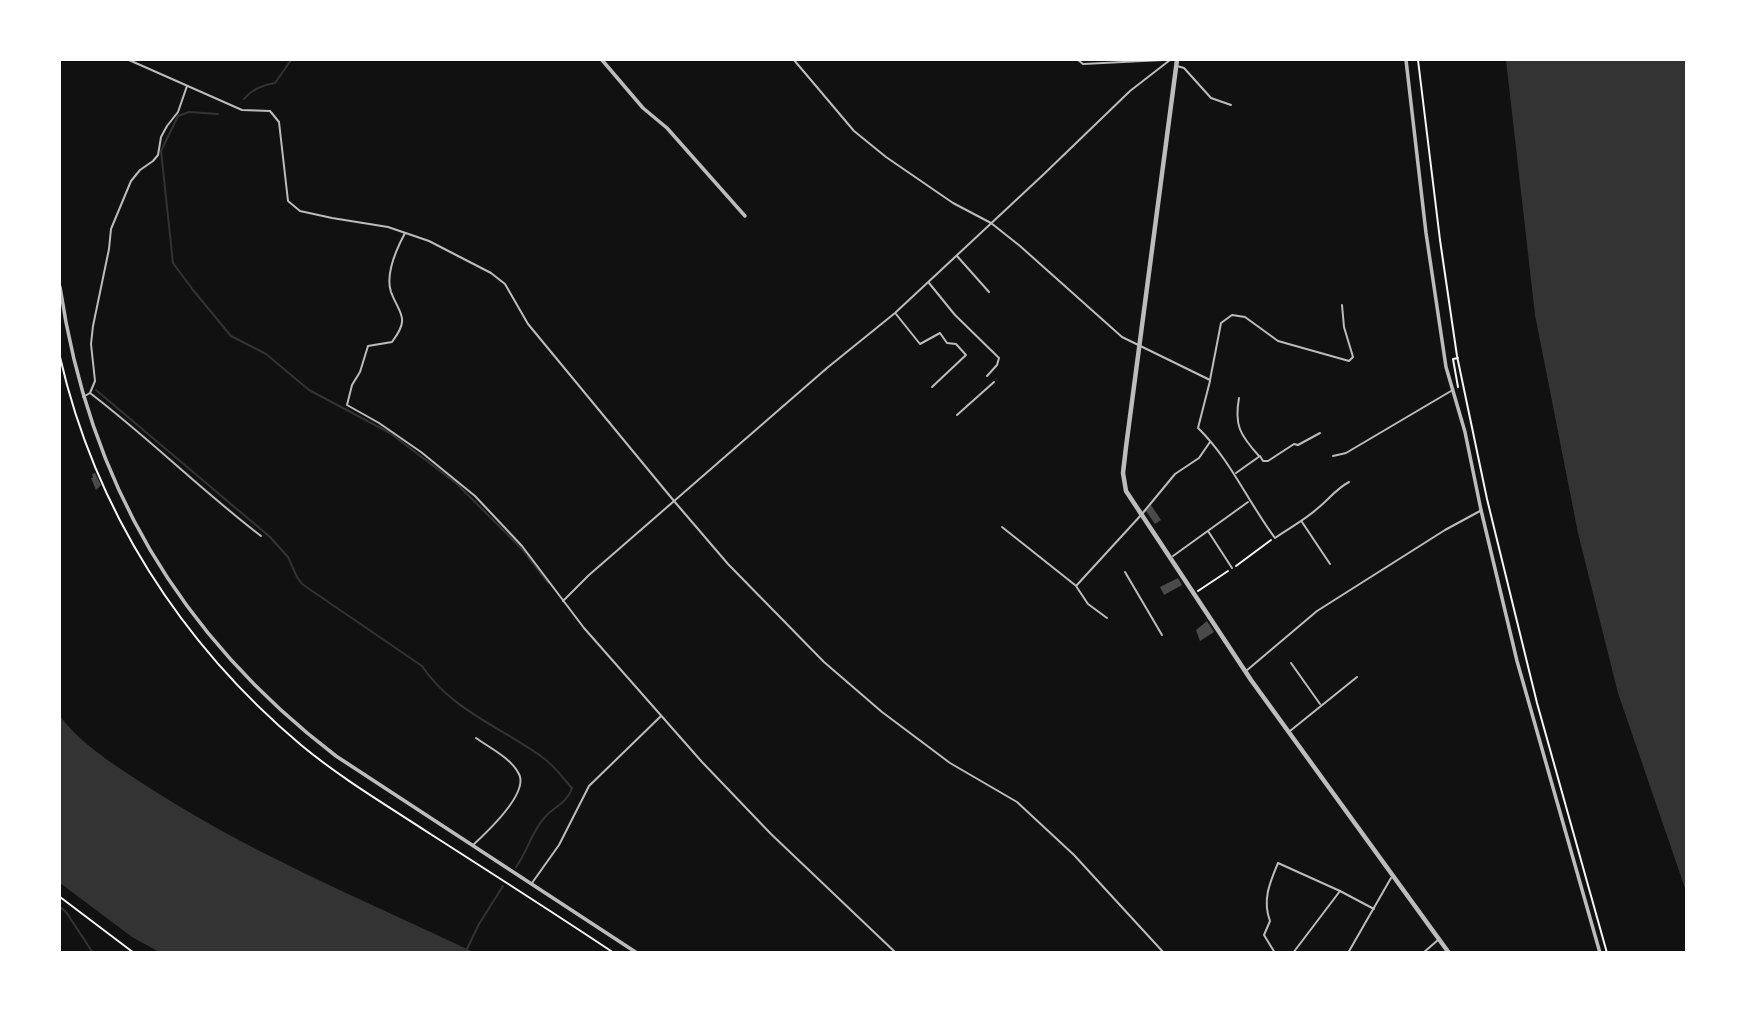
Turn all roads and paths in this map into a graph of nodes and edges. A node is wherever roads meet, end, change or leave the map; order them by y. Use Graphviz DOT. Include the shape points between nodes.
graph roads {
  1 [pos="129,60"];
  2 [pos="602,60"];
  3 [pos="794,60"];
  4 [pos="1078,60"];
  5 [pos="1163,60"];
  6 [pos="1170,60"];
  7 [pos="1406,60"];
  8 [pos="1419,60"];
  9 [pos="1176,62"];
  10 [pos="187,85"];
  11 [pos="1231,105"];
  12 [pos="745,216"];
  13 [pos="991,223"];
  14 [pos="405,233"];
  15 [pos="956,256"];
  16 [pos="928,282"];
  17 [pos="60,287"];
  18 [pos="989,292"];
  19 [pos="1342,305"];
  20 [pos="895,313"];
  21 [pos="1138,345"];
  22 [pos="60,357"];
  23 [pos="1458,358"];
  24 [pos="987,376"];
  25 [pos="1210,380"];
  26 [pos="994,382"];
  27 [pos="932,387"];
  28 [pos="1453,391"];
  29 [pos="90,393"];
  30 [pos="83,397"];
  31 [pos="1239,398"];
  32 [pos="957,415"];
  33 [pos="1320,433"];
  34 [pos="1210,442"];
  35 [pos="1260,456"];
  36 [pos="1333,456"];
  37 [pos="1235,474"];
  38 [pos="1349,482"];
  39 [pos="674,501"];
  40 [pos="1249,502"];
  41 [pos="1481,510"];
  42 [pos="1142,514"];
  43 [pos="1301,521"];
  44 [pos="1002,527"];
  45 [pos="1207,530"];
  46 [pos="261,536"];
  47 [pos="1171,557"];
  48 [pos="1330,565"];
  49 [pos="1232,569"];
  50 [pos="1125,572"];
  51 [pos="1076,586"];
  52 [pos="562,601"];
  53 [pos="1107,618"];
  54 [pos="1162,635"];
  55 [pos="1291,663"];
  56 [pos="1245,671"];
  57 [pos="1357,677"];
  58 [pos="1321,705"];
  59 [pos="661,716"];
  60 [pos="1289,732"];
  61 [pos="476,738"];
  62 [pos="472,846"];
  63 [pos="1393,876"];
  64 [pos="532,884"];
  65 [pos="1340,891"];
  66 [pos="60,897"];
  67 [pos="1374,909"];
  68 [pos="1439,939"];
  69 [pos="134,953"];
  70 [pos="614,953"];
  71 [pos="638,953"];
  72 [pos="896,953"];
  73 [pos="1164,953"];
  74 [pos="1275,953"];
  75 [pos="1293,953"];
  76 [pos="1348,953"];
  77 [pos="1423,953"];
  78 [pos="1449,953"];
  79 [pos="1600,953"];
  80 [pos="1607,953"];
  1 -- 10 [label="lane"];
  2 -- 12 [label="street"];
  3 -- 13 [label="lane" via="847,123 886,157"];
  4 -- 5 [label="lane" via="1083,64"];
  6 -- 13 [label="lane" via="1130,90"];
  7 -- 28 [label="street" via="1426,233"];
  8 -- 23 [label="path"];
  9 -- 11 [label="lane" via="1211,98"];
  9 -- 21 [label="street"];
  10 -- 14 [label="lane" via="242,110 270,111 279,122 288,201 300,211"];
  10 -- 29 [label="lane" via="178,112 161,137 158,155 131,181 111,229 93,326 95,381"];
  13 -- 15 [label="lane"];
  13 -- 21 [label="lane" via="1122,337"];
  14 -- 39 [label="lane" via="445,249 505,284 528,324"];
  14 -- 52 [label="lane" via="396,249 390,281 402,324 392,342 368,346 348,405 421,452 475,496 522,545"];
  15 -- 16 [label="lane"];
  15 -- 18 [label="lane"];
  16 -- 20 [label="lane"];
  16 -- 24 [label="lane" via="999,358"];
  17 -- 30 [label="street"];
  19 -- 25 [label="lane" via="1353,357 1349,361 1278,341 1245,317 1232,315 1221,323"];
  20 -- 27 [label="lane" via="920,344 940,333 966,355"];
  20 -- 39 [label="lane"];
  21 -- 25 [label="lane"];
  21 -- 42 [label="street" via="1123,473 1126,491"];
  22 -- 70 [label="path" via="83,436 118,520 159,590 222,670 328,766"];
  23 -- 28 [label="path" via="1453,359 1458,389"];
  23 -- 80 [label="path" via="1536,703"];
  25 -- 34 [label="lane" via="1198,428"];
  26 -- 32 [label="lane"];
  28 -- 36 [label="lane" via="1346,453"];
  28 -- 41 [label="street"];
  29 -- 30 [label="lane"];
  29 -- 46 [label="lane"];
  30 -- 62 [label="street" via="102,454 139,532 188,608 235,666 303,730"];
  31 -- 35 [label="lane" via="1237,423"];
  33 -- 35 [label="lane" via="1268,461"];
  34 -- 37 [label="lane"];
  34 -- 42 [label="lane"];
  35 -- 37 [label="lane"];
  37 -- 40 [label="lane"];
  38 -- 43 [label="lane"];
  39 -- 52 [label="lane"];
  39 -- 73 [label="lane" via="824,662 950,763 1017,802 1074,855"];
  40 -- 43 [label="lane" via="1275,538"];
  40 -- 45 [label="lane"];
  41 -- 56 [label="lane" via="1317,611"];
  41 -- 79 [label="street" via="1539,743"];
  42 -- 47 [label="street"];
  42 -- 51 [label="lane"];
  43 -- 48 [label="lane"];
  44 -- 51 [label="lane"];
  45 -- 47 [label="lane"];
  45 -- 49 [label="lane"];
  47 -- 56 [label="street"];
  50 -- 54 [label="lane"];
  51 -- 53 [label="lane" via="1088,604"];
  52 -- 59 [label="lane"];
  55 -- 58 [label="lane"];
  56 -- 60 [label="street"];
  57 -- 58 [label="lane"];
  58 -- 60 [label="lane"];
  59 -- 64 [label="lane" via="589,786 559,845"];
  59 -- 72 [label="lane" via="771,834"];
  60 -- 63 [label="street"];
  61 -- 62 [label="lane" via="510,763 521,782 497,823"];
  62 -- 64 [label="street"];
  63 -- 67 [label="lane"];
  63 -- 68 [label="street"];
  64 -- 71 [label="street"];
  65 -- 67 [label="lane"];
  65 -- 74 [label="lane" via="1278,863 1264,906 1270,920 1264,935"];
  65 -- 75 [label="lane"];
  66 -- 69 [label="path"];
  67 -- 76 [label="lane"];
  68 -- 77 [label="lane"];
  68 -- 78 [label="street"];
}
